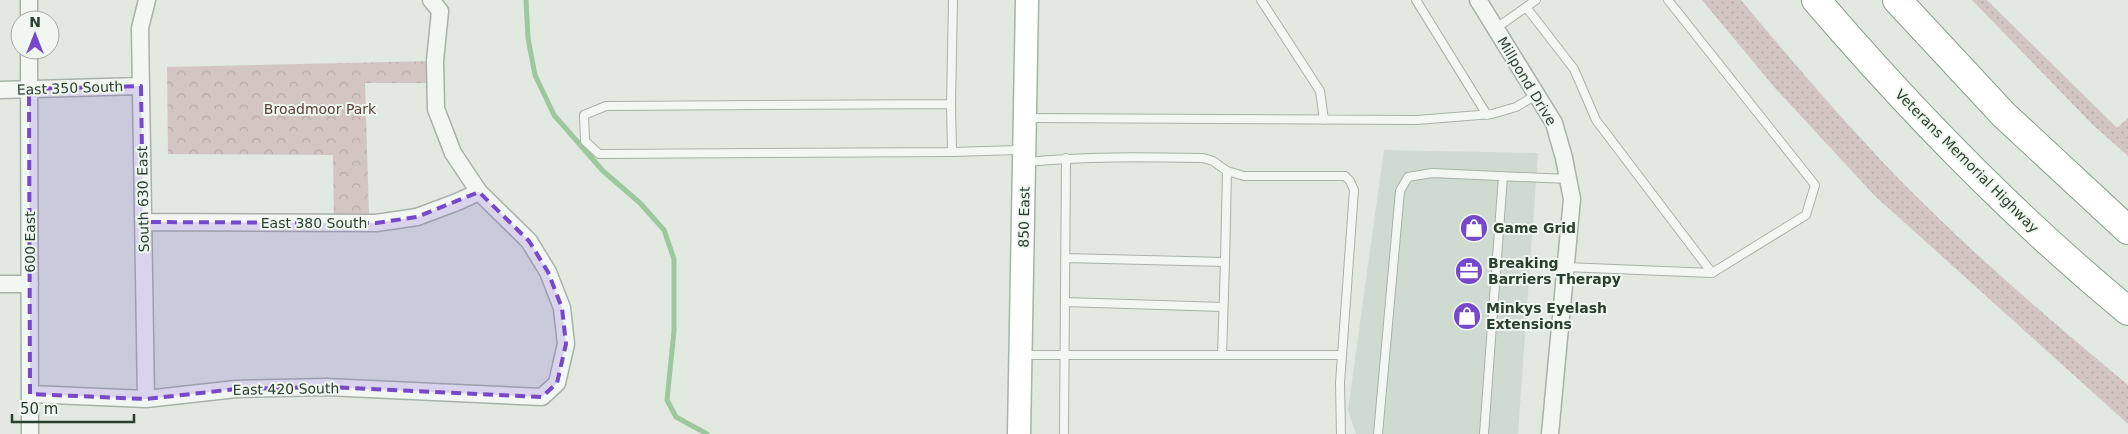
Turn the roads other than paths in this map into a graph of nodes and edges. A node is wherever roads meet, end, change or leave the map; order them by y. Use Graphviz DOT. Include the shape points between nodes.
graph roads {
  1 [pos="147,0"];
  2 [pos="431,0"];
  3 [pos="953,0"];
  4 [pos="1027,0"];
  5 [pos="1261,0"];
  6 [pos="1416,0"];
  7 [pos="1478,0"];
  8 [pos="1536,0"];
  9 [pos="1668,0"];
  10 [pos="1816,0"];
  11 [pos="1897,0"];
  12 [pos="1912,0"];
  13 [pos="1526,7"];
  14 [pos="1496,29"];
  15 [pos="1947,55"];
  16 [pos="29,60"];
  17 [pos="141,86"];
  18 [pos="29,89"];
  19 [pos="0,90"];
  20 [pos="1536,95"];
  21 [pos="951,104"];
  22 [pos="1486,114"];
  23 [pos="1025,118"];
  24 [pos="1324,120"];
  25 [pos="952,152"];
  26 [pos="1025,156"];
  27 [pos="1066,158"];
  28 [pos="1227,171"];
  29 [pos="1503,176"];
  30 [pos="1568,179"];
  31 [pos="479,192"];
  32 [pos="143,222"];
  33 [pos="2128,230"];
  34 [pos="1065,258"];
  35 [pos="1225,262"];
  36 [pos="1565,267"];
  37 [pos="1712,273"];
  38 [pos="0,284"];
  39 [pos="30,284"];
  40 [pos="1065,302"];
  41 [pos="1224,307"];
  42 [pos="2128,312"];
  43 [pos="1064,354"];
  44 [pos="1021,355"];
  45 [pos="1222,355"];
  46 [pos="1342,355"];
  47 [pos="30,394"];
  48 [pos="146,399"];
  49 [pos="30,434"];
  50 [pos="1019,434"];
  51 [pos="1064,434"];
  52 [pos="1340,434"];
  53 [pos="1378,434"];
  54 [pos="1484,434"];
  55 [pos="1550,434"];
  1 -- 17 [label="street, South 630 East" via="140,28"];
  2 -- 31 [label="street" via="440,11 435,61 436,109 453,153"];
  3 -- 21 [label="lane"];
  4 -- 23 [label="main road, 850 East"];
  5 -- 24 [label="lane" via="1320,91"];
  6 -- 22 [label="lane"];
  7 -- 14 [label="street, Millpond Drive"];
  8 -- 13 [label="lane"];
  9 -- 37 [label="lane" via="1815,185 1806,215"];
  10 -- 42 [label="highway, Veterans Memorial Highway" via="1911,107 1995,192"];
  11 -- 15 [label="highway"];
  12 -- 15 [label="highway"];
  13 -- 14 [label="lane"];
  13 -- 37 [label="lane" via="1574,69 1596,120"];
  14 -- 20 [label="street, Millpond Drive"];
  15 -- 33 [label="highway" via="2046,156"];
  16 -- 18 [label="street, 600 East"];
  17 -- 18 [label="street, East 350 South"];
  17 -- 32 [label="street, South 630 East"];
  18 -- 19 [label="street, East 350 South"];
  18 -- 39 [label="street, 600 East"];
  20 -- 22 [label="lane" via="1516,107"];
  20 -- 30 [label="street, Millpond Drive" via="1554,123"];
  21 -- 25 [label="lane"];
  21 -- 25 [label="lane" via="606,106 584,114 585,141 599,154"];
  22 -- 24 [label="lane" via="1417,120"];
  23 -- 24 [label="lane"];
  23 -- 26 [label="main road, 850 East"];
  25 -- 26 [label="lane"];
  26 -- 27 [label="lane"];
  26 -- 44 [label="main road, 850 East"];
  27 -- 28 [label="lane" via="1203,158"];
  27 -- 34 [label="lane"];
  28 -- 35 [label="lane"];
  28 -- 46 [label="lane" via="1244,176 1345,176 1350,181 1354,190"];
  29 -- 30 [label="lane"];
  29 -- 53 [label="lane" via="1432,173 1408,177 1400,191"];
  29 -- 54 [label="lane"];
  30 -- 36 [label="street, Millpond Drive" via="1572,199"];
  31 -- 32 [label="street, East 380 South" via="417,217 376,223"];
  31 -- 48 [label="street, East 420 South" via="529,241 548,272 562,308 566,344 557,383 542,397 326,386 236,389"];
  32 -- 48 [label="street, South 630 East"];
  34 -- 35 [label="lane"];
  34 -- 40 [label="lane"];
  35 -- 41 [label="lane"];
  36 -- 37 [label="lane"];
  36 -- 55 [label="street, Millpond Drive"];
  38 -- 39 [label="street"];
  39 -- 47 [label="street, 600 East"];
  40 -- 41 [label="lane"];
  40 -- 43 [label="lane"];
  41 -- 45 [label="lane"];
  43 -- 44 [label="lane"];
  43 -- 45 [label="lane"];
  43 -- 51 [label="lane"];
  44 -- 50 [label="main road, 850 East"];
  45 -- 46 [label="lane"];
  46 -- 52 [label="lane"];
  47 -- 48 [label="street, East 420 South"];
  47 -- 49 [label="street, 600 East"];
}
